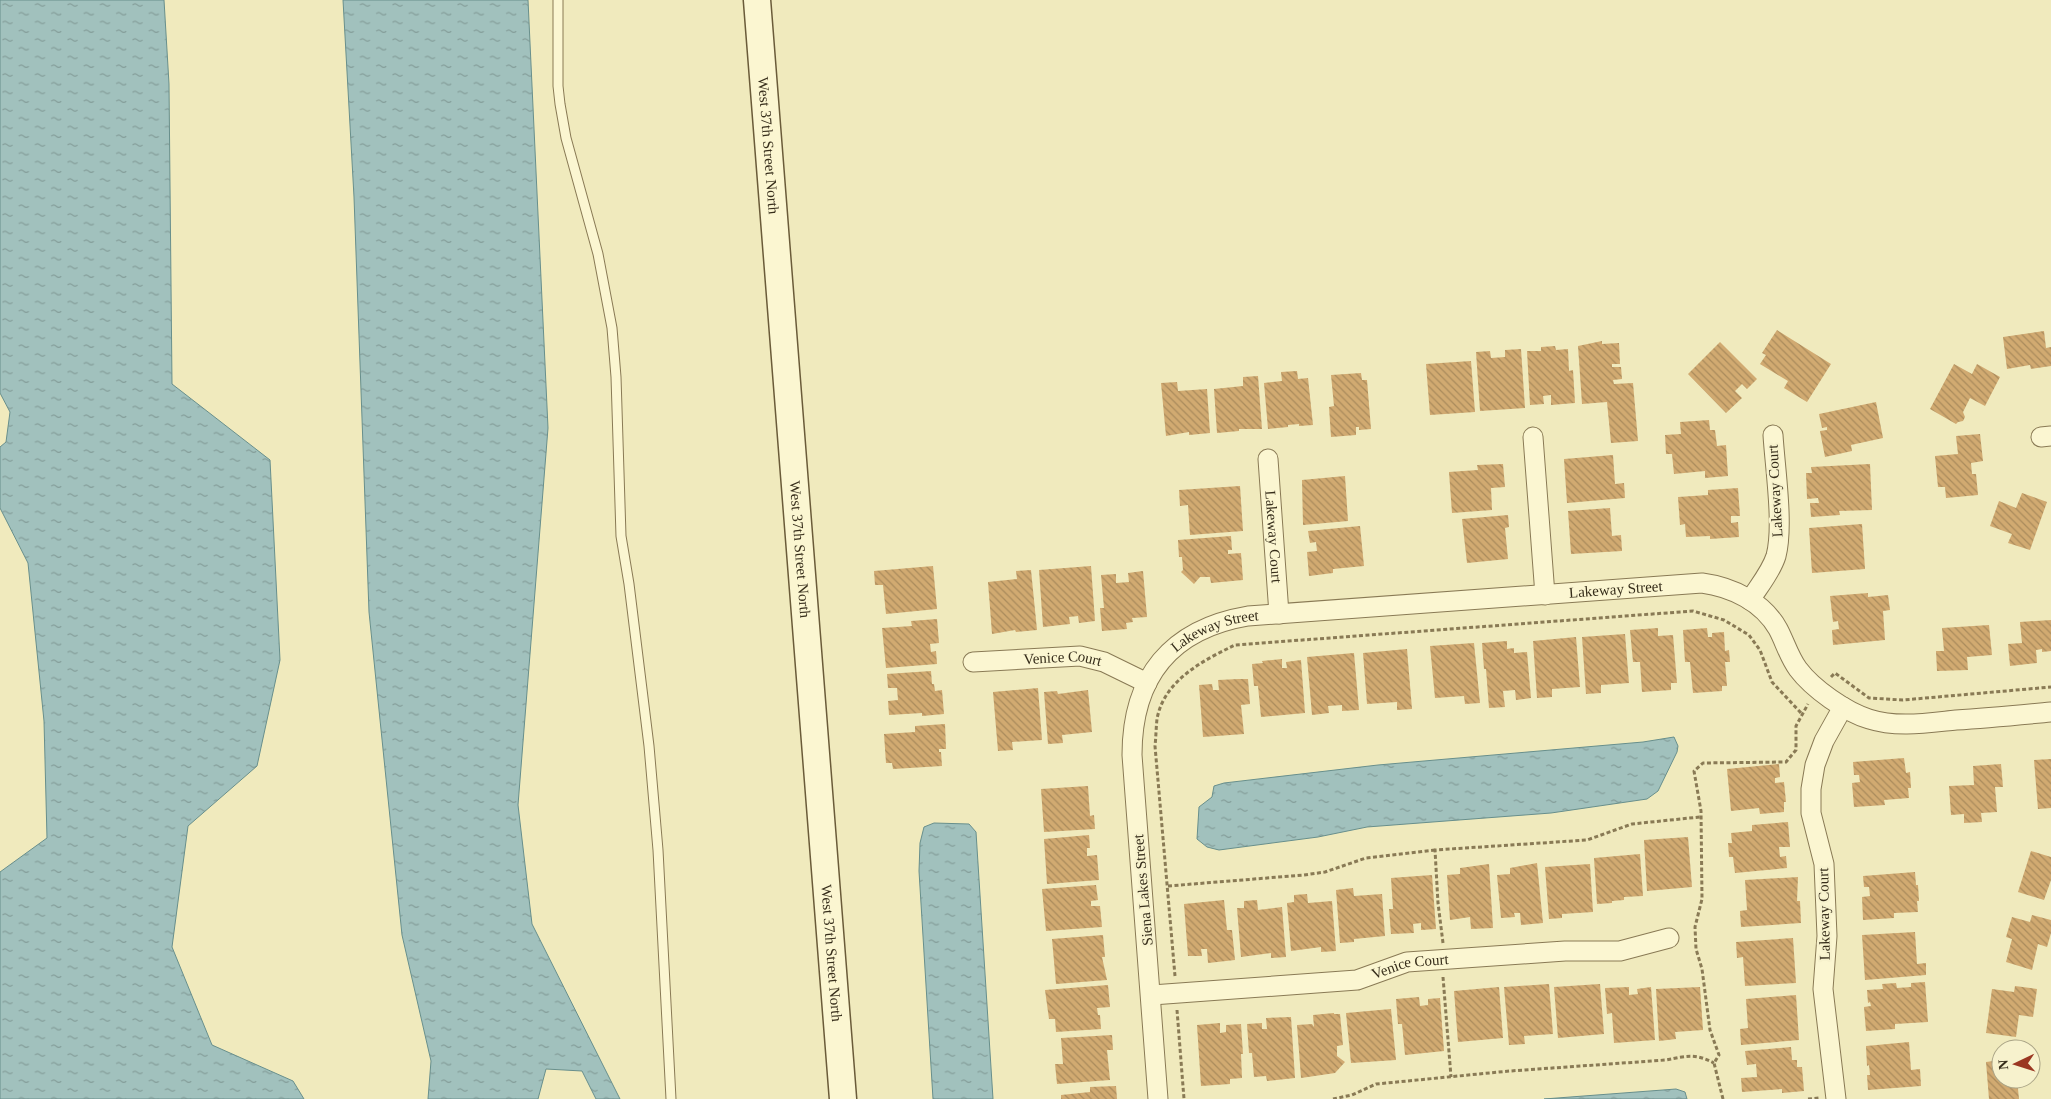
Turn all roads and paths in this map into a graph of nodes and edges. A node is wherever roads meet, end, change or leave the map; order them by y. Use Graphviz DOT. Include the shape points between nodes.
graph roads {
  1 [pos="558,0"];
  2 [pos="757,0"];
  3 [pos="1773,435"];
  4 [pos="1533,437"];
  5 [pos="1268,459"];
  6 [pos="1545,595"];
  7 [pos="1750,600"];
  8 [pos="1279,614"];
  9 [pos="973,662"];
  10 [pos="1147,683"];
  11 [pos="1843,707"];
  12 [pos="2051,712"];
  13 [pos="1802,714"];
  14 [pos="1700,817"];
  15 [pos="1435,850"];
  16 [pos="1168,886"];
  17 [pos="1669,938"];
  18 [pos="1443,960"];
  19 [pos="1176,993"];
  20 [pos="1152,995"];
  21 [pos="1714,1064"];
  22 [pos="1451,1077"];
  23 [pos="1829,1098"];
  24 [pos="671,1099"];
  25 [pos="843,1099"];
  26 [pos="1158,1099"];
  27 [pos="1184,1099"];
  28 [pos="1333,1099"];
  29 [pos="1808,1099"];
  1 -- 24 [label="lane" via="558,86 566,138 598,254 612,328 621,536 649,746 658,850"];
  2 -- 25 [label="street, West 37th Street North"];
  3 -- 7 [label="street, Lakeway Court" via="1778,543 1771,567"];
  4 -- 6 [label="street"];
  5 -- 8 [label="street, Lakeway Court"];
  6 -- 7 [label="street, Lakeway Street" via="1702,583 1728,589"];
  6 -- 8 [label="street, Lakeway Street"];
  7 -- 11 [label="street, Lakeway Street" via="1771,618 1798,669"];
  8 -- 10 [label="street, Lakeway Street" via="1226,620 1193,634 1167,655"];
  9 -- 10 [label="street, Venice Court" via="1080,656 1104,662"];
  10 -- 20 [label="street, Siena Lakes Street" via="1135,717 1132,755"];
  11 -- 12 [label="street, Lakeway Street" via="1867,719 1894,724"];
  11 -- 23 [label="street, Lakeway Court" via="1824,741 1811,788 1812,813 1824,864 1826,889 1824,989"];
  13 -- 16 [label="path" via="1772,682 1760,650 1749,635 1724,620 1693,610 1235,645 1187,671 1166,697 1158,717 1155,746"];
  14 -- 15 [label="path" via="1632,824 1587,840"];
  15 -- 16 [label="path" via="1366,858 1325,872 1304,875"];
  15 -- 18 [label="path"];
  16 -- 19 [label="path"];
  17 -- 18 [label="street, Venice Court" via="1620,950"];
  18 -- 19 [label="street, Venice Court" via="1407,962 1357,980"];
  18 -- 22 [label="path"];
  19 -- 20 [label="street, Venice Court"];
  19 -- 27 [label="path"];
  20 -- 26 [label="street, Siena Lakes Street"];
  21 -- 22 [label="path" via="1701,1056 1689,1056"];
  22 -- 28 [label="path" via="1376,1084"];
  23 -- 29 [label="path"];
}
